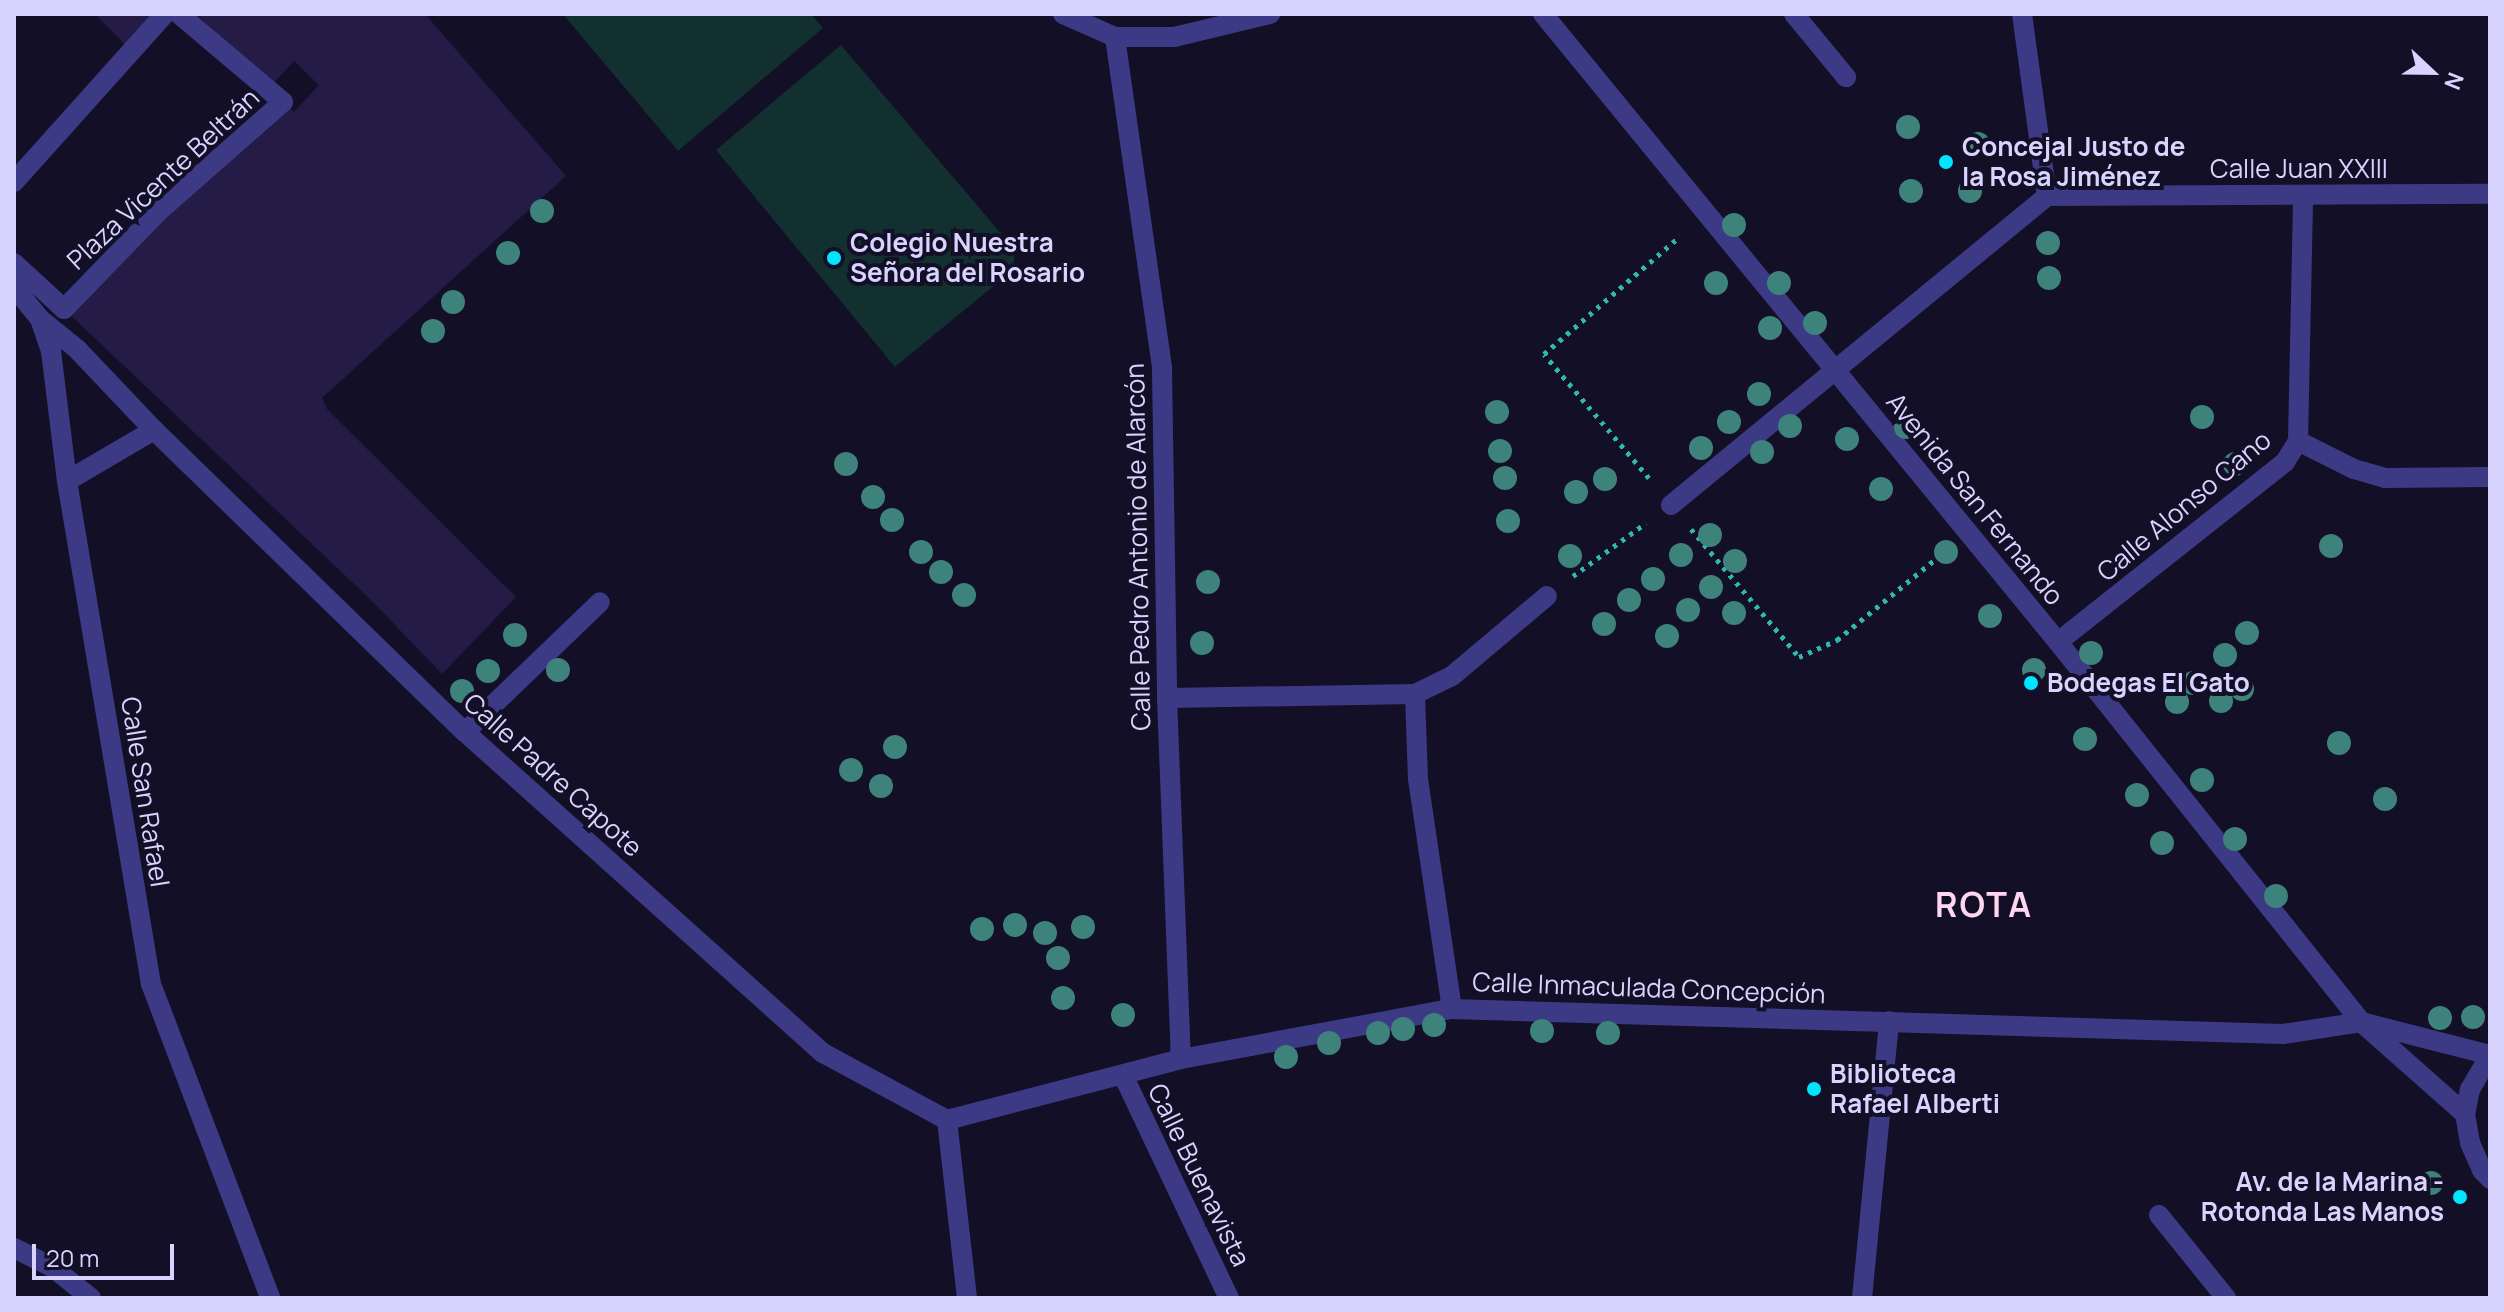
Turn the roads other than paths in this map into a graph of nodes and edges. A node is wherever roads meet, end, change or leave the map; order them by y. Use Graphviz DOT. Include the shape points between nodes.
graph roads {
  1 [pos="165,14"];
  2 [pos="179,14"];
  3 [pos="1063,14"];
  4 [pos="1270,14"];
  5 [pos="1543,14"];
  6 [pos="1794,14"];
  7 [pos="2022,14"];
  8 [pos="1115,37"];
  9 [pos="1846,77"];
  10 [pos="14,182"];
  11 [pos="2490,194"];
  12 [pos="2303,195"];
  13 [pos="2047,196"];
  14 [pos="14,263"];
  15 [pos="14,287"];
  16 [pos="40,319"];
  17 [pos="1836,371"];
  18 [pos="154,430"];
  19 [pos="2298,441"];
  20 [pos="2490,477"];
  21 [pos="67,481"];
  22 [pos="1671,505"];
  23 [pos="1547,596"];
  24 [pos="600,602"];
  25 [pos="2058,642"];
  26 [pos="1415,694"];
  27 [pos="1167,698"];
  28 [pos="465,732"];
  29 [pos="1452,1009"];
  30 [pos="1889,1021"];
  31 [pos="2361,1022"];
  32 [pos="2490,1055"];
  33 [pos="1181,1059"];
  34 [pos="1123,1075"];
  35 [pos="2465,1114"];
  36 [pos="947,1120"];
  37 [pos="2490,1179"];
  38 [pos="2159,1215"];
  39 [pos="14,1248"];
  40 [pos="91,1298"];
  41 [pos="270,1298"];
  42 [pos="967,1298"];
  43 [pos="1229,1298"];
  44 [pos="1862,1298"];
  45 [pos="2226,1298"];
  1 -- 10 [label="street"];
  2 -- 14 [label="street, Plaza Vicente Beltrán" via="283,102 159,211 64,309"];
  3 -- 8 [label="street"];
  4 -- 8 [label="street" via="1174,37"];
  5 -- 17 [label="street, Avenida San Fernando"];
  6 -- 9 [label="street"];
  7 -- 13 [label="street"];
  8 -- 27 [label="street, Calle Pedro Antonio de Alarcón" via="1162,369"];
  11 -- 12 [label="street, Calle Juan XXIII"];
  12 -- 13 [label="street, Calle Juan XXIII"];
  12 -- 19 [label="street, Calle Alonso Cano"];
  13 -- 17 [label="street"];
  15 -- 16 [label="street, Calle San Rafael"];
  16 -- 18 [label="street, Calle Padre Capote" via="77,349"];
  16 -- 21 [label="street, Calle San Rafael" via="51,351"];
  17 -- 22 [label="street"];
  17 -- 25 [label="street, Avenida San Fernando"];
  18 -- 21 [label="street"];
  18 -- 28 [label="street, Calle Padre Capote"];
  19 -- 20 [label="street" via="2385,478"];
  19 -- 25 [label="street, Calle Alonso Cano" via="2285,462"];
  21 -- 41 [label="street, Calle San Rafael" via="151,984"];
  23 -- 26 [label="street" via="1452,676"];
  24 -- 28 [label="street"];
  25 -- 31 [label="street, Avenida San Fernando"];
  26 -- 27 [label="street"];
  26 -- 29 [label="street" via="1418,779"];
  27 -- 33 [label="street, Calle Pedro Antonio de Alarcón"];
  28 -- 36 [label="street, Calle Padre Capote" via="823,1053"];
  29 -- 30 [label="street, Calle Inmaculada Concepción"];
  29 -- 33 [label="street, Calle Inmaculada Concepción"];
  30 -- 31 [label="street, Calle Inmaculada Concepción" via="2283,1034"];
  30 -- 44 [label="street"];
  31 -- 32 [label="street"];
  31 -- 35 [label="street, Avenida San Fernando"];
  32 -- 35 [label="street" via="2470,1089"];
  33 -- 34 [label="street, Calle Inmaculada Concepción"];
  34 -- 36 [label="street, Calle Inmaculada Concepción"];
  34 -- 43 [label="street, Calle Buenavista"];
  35 -- 37 [label="street" via="2470,1143"];
  36 -- 42 [label="street"];
  38 -- 45 [label="street"];
  39 -- 40 [label="street" via="52,1267"];
}
